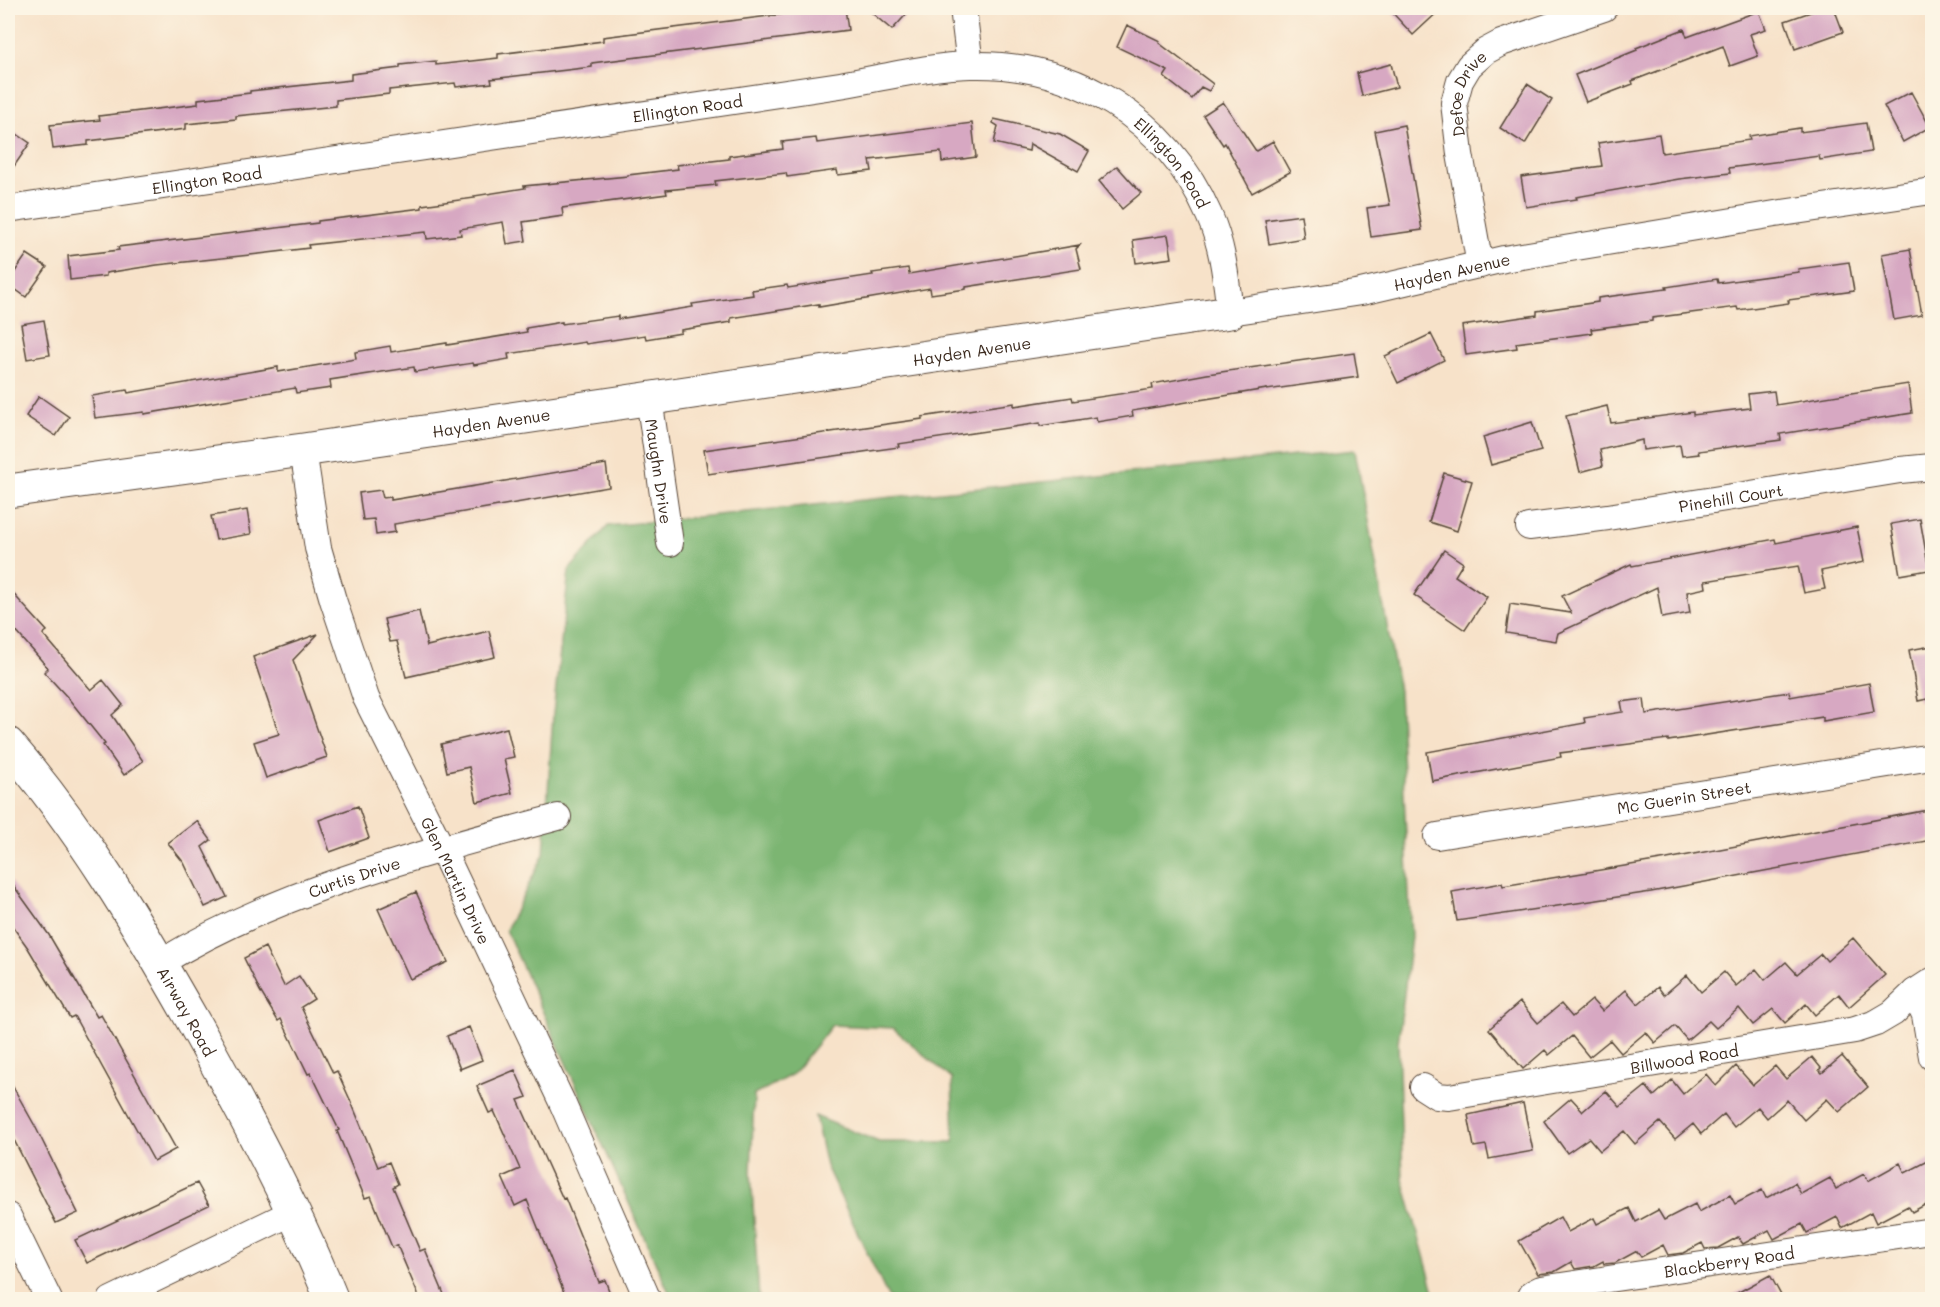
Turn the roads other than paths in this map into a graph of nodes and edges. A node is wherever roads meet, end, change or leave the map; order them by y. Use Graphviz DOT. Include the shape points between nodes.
graph roads {
  1 [pos="963,8"];
  2 [pos="1604,8"];
  3 [pos="970,65"];
  4 [pos="1932,191"];
  5 [pos="8,209"];
  6 [pos="1480,265"];
  7 [pos="1230,312"];
  8 [pos="649,398"];
  9 [pos="303,450"];
  10 [pos="1932,467"];
  11 [pos="8,491"];
  12 [pos="1529,527"];
  13 [pos="670,543"];
  14 [pos="8,744"];
  15 [pos="1932,757"];
  16 [pos="558,818"];
  17 [pos="1437,836"];
  18 [pos="442,849"];
  19 [pos="160,963"];
  20 [pos="1924,986"];
  21 [pos="1932,1057"];
  22 [pos="1423,1087"];
  23 [pos="293,1212"];
  24 [pos="8,1216"];
  25 [pos="1932,1231"];
  26 [pos="49,1299"];
  27 [pos="111,1299"];
  28 [pos="332,1299"];
  29 [pos="648,1299"];
  30 [pos="1529,1299"];
  1 -- 3 [label="street"];
  2 -- 6 [label="street, Defoe Drive" via="1501,43 1469,66 1460,81 1454,109"];
  3 -- 5 [label="street, Ellington Road"];
  3 -- 7 [label="street, Ellington Road" via="1033,70 1066,80 1099,93 1143,124 1190,177 1210,216 1223,258"];
  4 -- 6 [label="street, Hayden Avenue"];
  6 -- 7 [label="street, Hayden Avenue" via="1361,292"];
  7 -- 8 [label="street, Hayden Avenue"];
  8 -- 9 [label="street, Hayden Avenue"];
  8 -- 13 [label="street, Maughn Drive"];
  9 -- 11 [label="street, Hayden Avenue"];
  9 -- 18 [label="street, Glen Martin Drive" via="318,548 352,659 371,708"];
  10 -- 12 [label="street, Pinehill Court"];
  14 -- 19 [label="street, Airway Road" via="87,848"];
  15 -- 17 [label="street, Mc Guerin Street"];
  16 -- 18 [label="street, Curtis Drive"];
  18 -- 19 [label="street, Curtis Drive" via="395,862 252,915"];
  18 -- 29 [label="street, Glen Martin Drive" via="561,1100"];
  19 -- 23 [label="street, Airway Road" via="230,1087"];
  20 -- 21 [label="street" via="1924,1015"];
  20 -- 22 [label="street, Billwood Road" via="1893,1013 1856,1030 1449,1097 1437,1096"];
  23 -- 27 [label="street"];
  23 -- 28 [label="street, Airway Road"];
  24 -- 26 [label="street"];
  25 -- 30 [label="street, Blackberry Road" via="1541,1289"];
}
